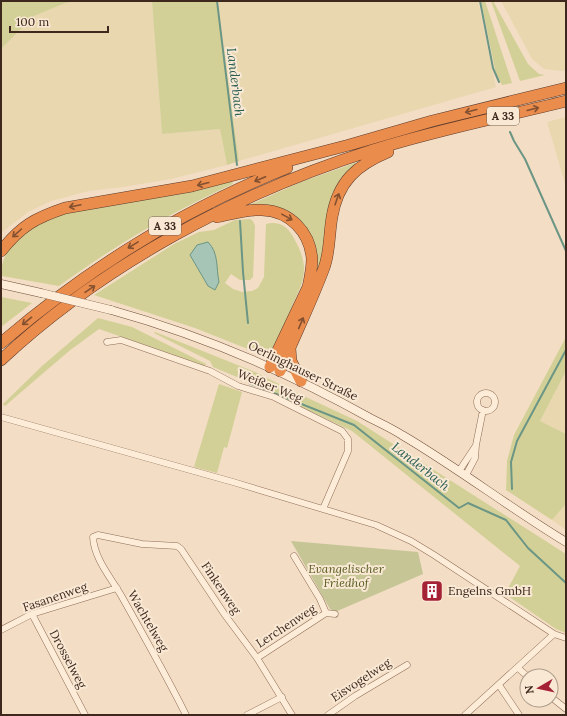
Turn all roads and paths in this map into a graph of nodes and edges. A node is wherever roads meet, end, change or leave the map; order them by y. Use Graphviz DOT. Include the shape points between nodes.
graph roads {
  1 [pos="566,88"];
  2 [pos="566,101"];
  3 [pos="440,132"];
  4 [pos="349,145"];
  5 [pos="195,224"];
  6 [pos="1,251"];
  7 [pos="1,284"];
  8 [pos="107,342"];
  9 [pos="1,343"];
  10 [pos="290,348"];
  11 [pos="1,360"];
  12 [pos="275,369"];
  13 [pos="301,381"];
  14 [pos="483,410"];
  15 [pos="1,417"];
  16 [pos="463,473"];
  17 [pos="322,509"];
  18 [pos="92,537"];
  19 [pos="566,542"];
  20 [pos="294,556"];
  21 [pos="117,588"];
  22 [pos="326,613"];
  23 [pos="32,614"];
  24 [pos="335,614"];
  25 [pos="1,630"];
  26 [pos="554,634"];
  27 [pos="566,638"];
  28 [pos="257,658"];
  29 [pos="407,664"];
  30 [pos="518,668"];
  31 [pos="499,685"];
  32 [pos="282,697"];
  33 [pos="85,715"];
  34 [pos="186,715"];
  35 [pos="247,715"];
  36 [pos="292,715"];
  37 [pos="328,715"];
  38 [pos="464,715"];
  39 [pos="519,715"];
  1 -- 4 [label="highway, A 33, one-way" via="432,121"];
  3 -- 2 [label="highway, A 33, one-way"];
  3 -- 5 [label="highway, A 33" via="373,150 314,170 265,190"];
  10 -- 3 [label="highway, one-way" via="324,266 332,216 344,184 355,170 370,160"];
  4 -- 6 [label="highway, one-way" via="192,186 65,208 32,221 19,230"];
  4 -- 9 [label="highway, A 33, one-way" via="259,179 164,227 71,287"];
  11 -- 5 [label="highway, A 33, one-way" via="39,326 85,292 124,265"];
  5 -- 12 [label="highway, one-way" via="244,211 263,210 288,217 299,225 306,236 312,260 308,287"];
  7 -- 12 [label="main road, Oerlinghauser Straße, bridge" via="111,310 175,329"];
  8 -- 17 [label="street, Weißer Weg" via="121,340 210,371 238,386 274,397 342,431 348,439 348,451"];
  10 -- 12 [label="highway"];
  10 -- 13 [label="highway" via="291,360"];
  12 -- 13 [label="main road, Oerlinghauser Straße"];
  13 -- 16 [label="main road, Oerlinghauser Straße" via="401,434"];
  14 -- 16 [label="street" via="476,446"];
  15 -- 17 [label="street"];
  16 -- 19 [label="main road, Oerlinghauser Straße"];
  17 -- 26 [label="street" via="376,525 411,541"];
  18 -- 21 [label="street, Wachtelweg" via="98,558"];
  18 -- 28 [label="street, Finkenweg" via="98,535 142,544 177,546"];
  20 -- 22 [label="street, Lerchenweg"];
  21 -- 23 [label="street, Fasanenweg"];
  21 -- 34 [label="street, Wachtelweg"];
  22 -- 24 [label="street, Lerchenweg"];
  22 -- 28 [label="street, Lerchenweg"];
  23 -- 25 [label="street, Fasanenweg"];
  23 -- 33 [label="street, Drosselweg"];
  26 -- 27 [label="street"];
  26 -- 30 [label="street"];
  28 -- 32 [label="street, Finkenweg"];
  29 -- 37 [label="street, Eisvogelweg"];
  30 -- 31 [label="street"];
  31 -- 38 [label="street"];
  31 -- 39 [label="street"];
  32 -- 35 [label="street"];
  32 -- 36 [label="street, Finkenweg"];
}
